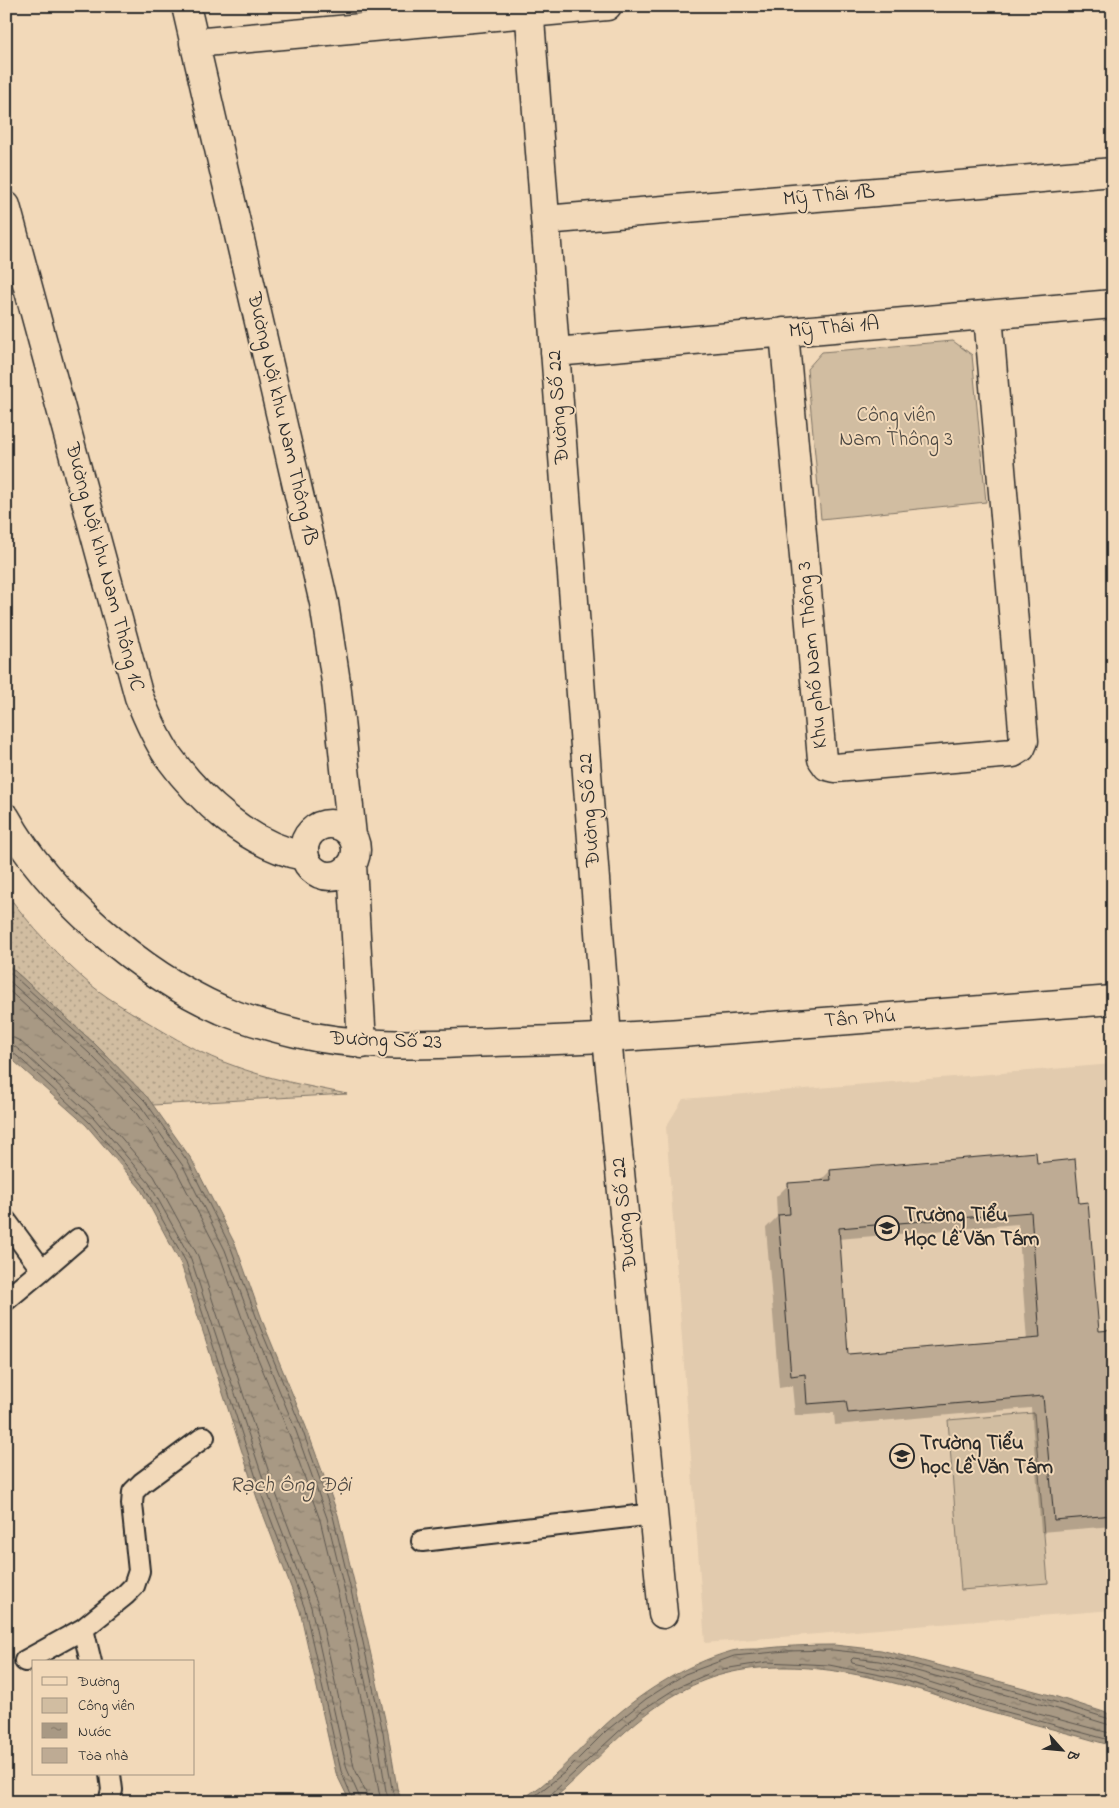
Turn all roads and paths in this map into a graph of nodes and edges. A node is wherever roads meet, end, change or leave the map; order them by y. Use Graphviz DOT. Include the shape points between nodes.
graph roads {
  1 [pos="186,6"];
  2 [pos="607,6"];
  3 [pos="529,10"];
  4 [pos="194,43"];
  5 [pos="1113,172"];
  6 [pos="6,206"];
  7 [pos="545,220"];
  8 [pos="1113,304"];
  9 [pos="988,315"];
  10 [pos="784,332"];
  11 [pos="555,352"];
  12 [pos="6,818"];
  13 [pos="352,836"];
  14 [pos="304,856"];
  15 [pos="352,864"];
  16 [pos="1113,1000"];
  17 [pos="607,1038"];
  18 [pos="362,1044"];
  19 [pos="6,1221"];
  20 [pos="78,1239"];
  21 [pos="42,1270"];
  22 [pos="6,1300"];
  23 [pos="204,1436"];
  24 [pos="654,1514"];
  25 [pos="422,1541"];
  26 [pos="663,1614"];
  27 [pos="83,1629"];
  28 [pos="90,1660"];
  29 [pos="25,1661"];
  30 [pos="110,1776"];
  31 [pos="110,1802"];
  1 -- 4 [label="street, Đường Nội khu Nam Thông 1B"];
  2 -- 3 [label="street"];
  3 -- 4 [label="street"];
  3 -- 7 [label="street, Đường Số 22"];
  4 -- 13 [label="street, Đường Nội khu Nam Thông 1B" via="324,603"];
  5 -- 7 [label="street, Mỹ Thái 1B"];
  6 -- 14 [label="street, Đường Nội khu Nam Thông 1C" via="139,698 150,725 186,779 218,811 272,846"];
  7 -- 11 [label="street, Đường Số 22"];
  8 -- 9 [label="street, Mỹ Thái 1A"];
  9 -- 10 [label="street, Mỹ Thái 1A"];
  9 -- 10 [label="street, Khu phố Nam Thông 3" via="1024,740 1021,748 1013,752 835,768 827,766 822,759"];
  10 -- 11 [label="street, Mỹ Thái 1A"];
  11 -- 17 [label="street, Đường Số 22"];
  12 -- 18 [label="street, Đường Số 23" via="40,869 104,933 148,968 196,997 249,1020 298,1034"];
  13 -- 14 [label="street" via="338,826 326,824 318,827 305,842"];
  13 -- 15 [label="street" via="356,852"];
  14 -- 15 [label="street" via="310,868 328,877 346,871"];
  15 -- 18 [label="street"];
  16 -- 17 [label="street, Tân Phú"];
  17 -- 18 [label="street, Đường Số 23"];
  17 -- 24 [label="street, Đường Số 22"];
  19 -- 21 [label="lane"];
  20 -- 21 [label="lane"];
  21 -- 22 [label="lane"];
  23 -- 27 [label="lane" via="133,1492 139,1571 134,1586"];
  24 -- 25 [label="lane"];
  24 -- 26 [label="street, Đường Số 22"];
  27 -- 28 [label="lane"];
  27 -- 29 [label="lane"];
  30 -- 31 [label="lane"];
}
